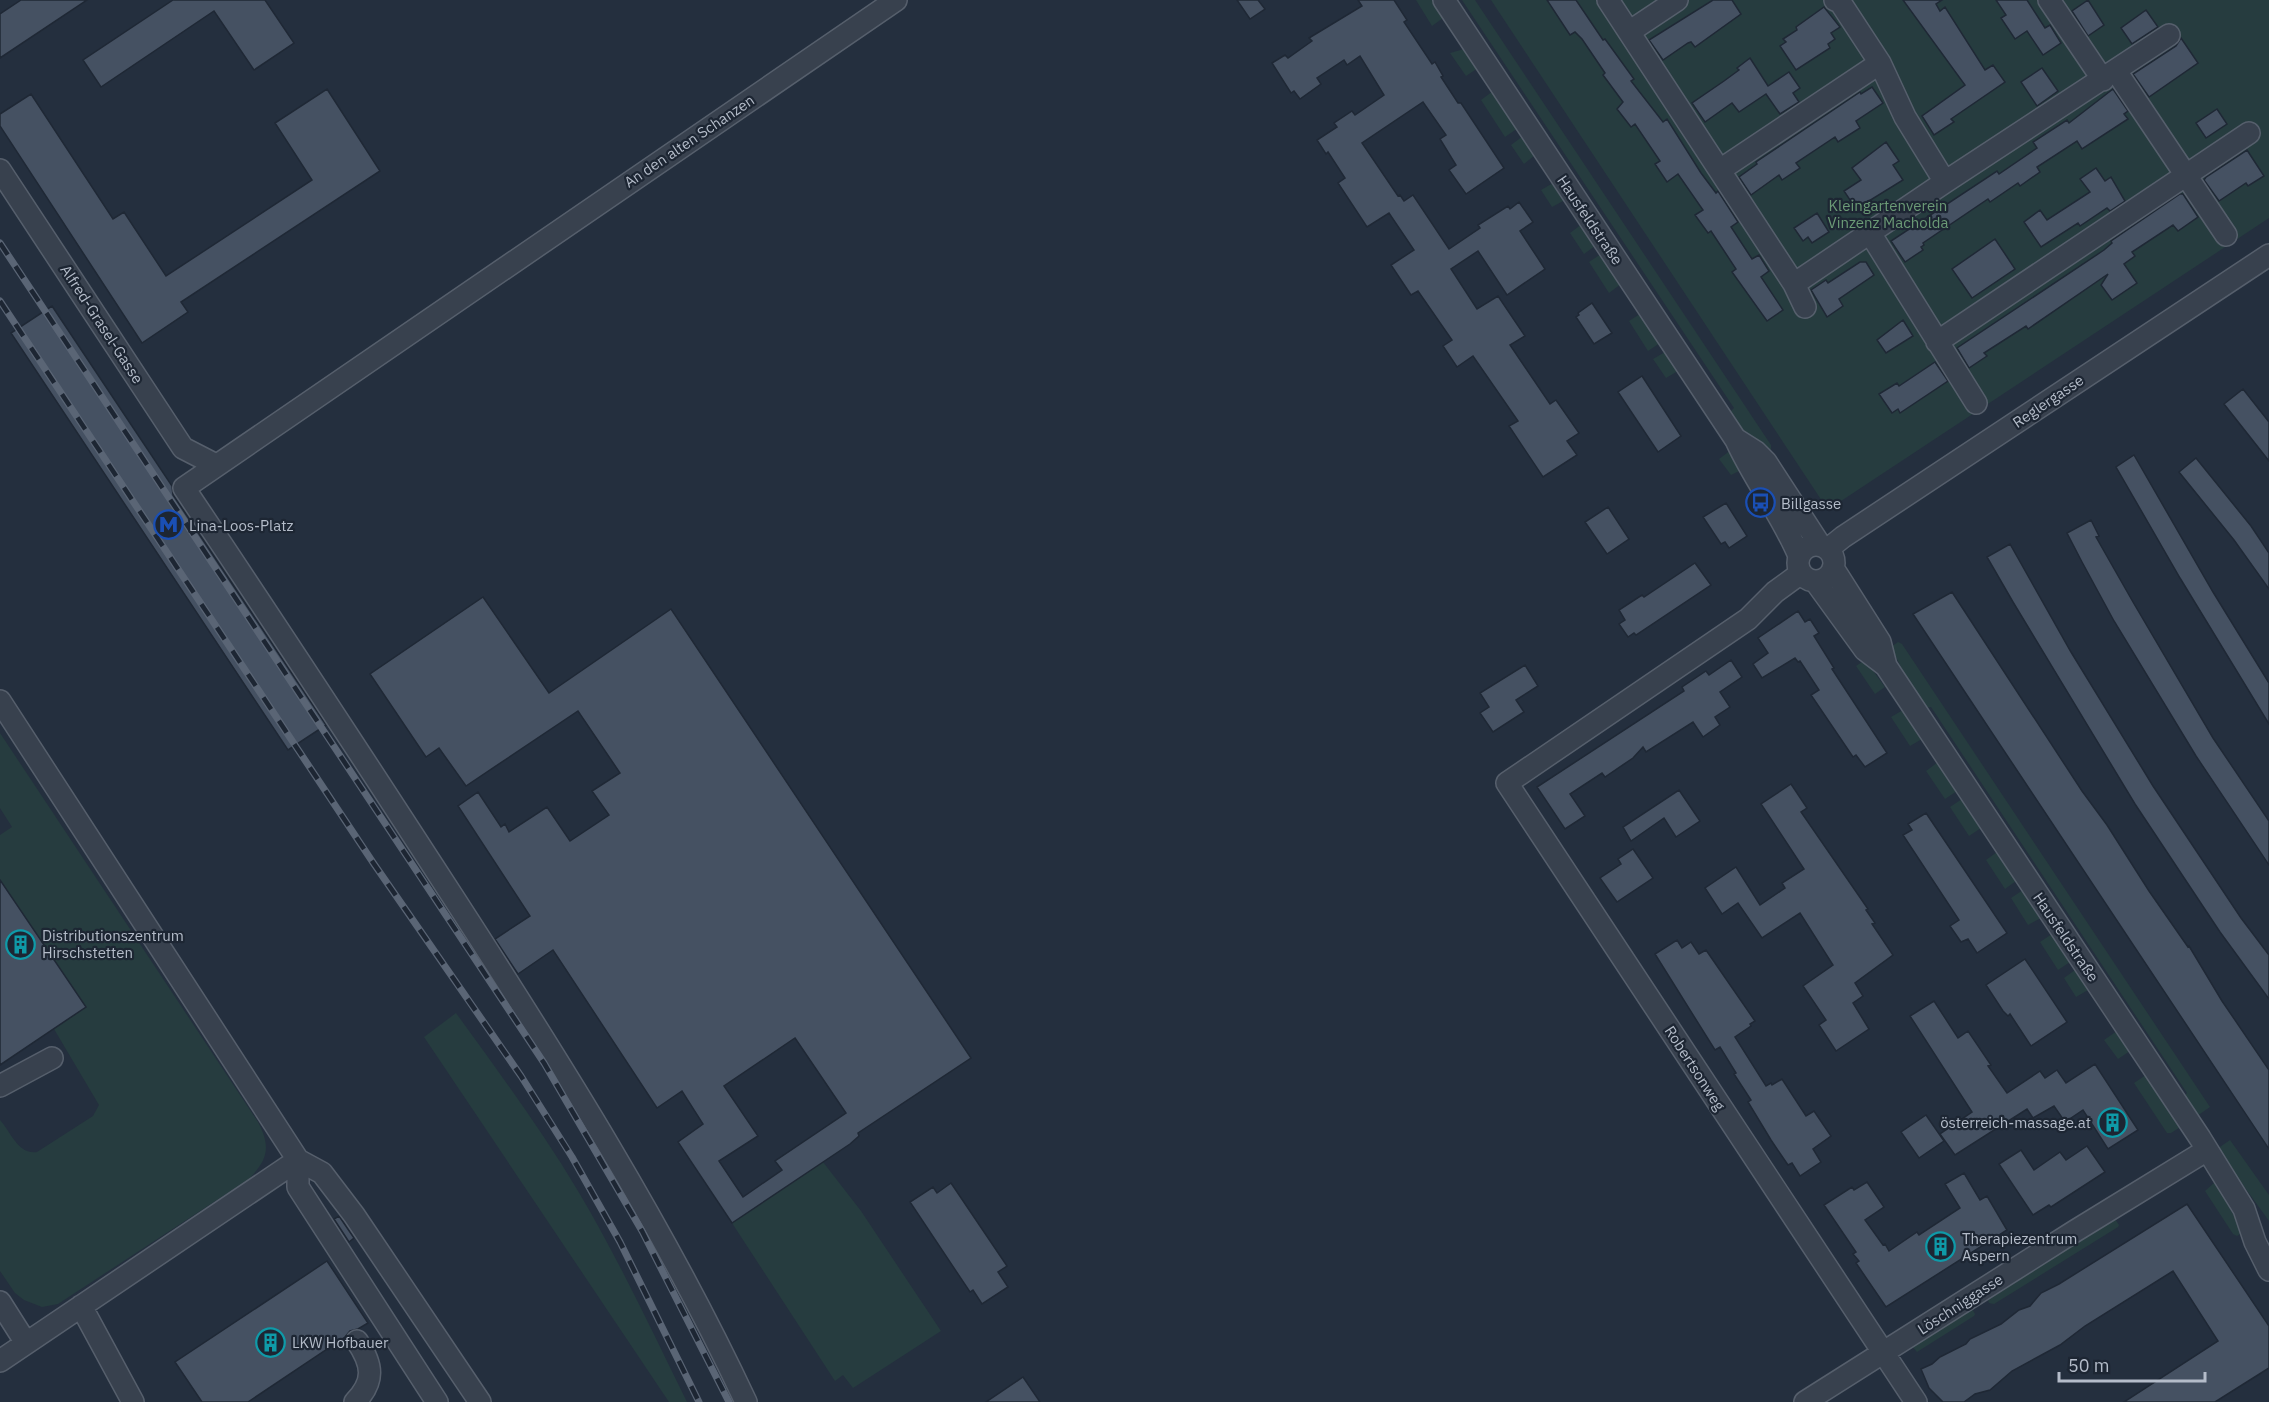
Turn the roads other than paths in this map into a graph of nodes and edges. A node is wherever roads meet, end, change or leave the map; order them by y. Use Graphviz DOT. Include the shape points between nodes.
graph roads {
  1 [pos="896,0"];
  2 [pos="1444,0"];
  3 [pos="1608,0"];
  4 [pos="1677,0"];
  5 [pos="1834,0"];
  6 [pos="2049,0"];
  7 [pos="1629,32"];
  8 [pos="2169,35"];
  9 [pos="1880,63"];
  10 [pos="2109,76"];
  11 [pos="2249,133"];
  12 [pos="0,170"];
  13 [pos="1720,170"];
  14 [pos="2186,175"];
  15 [pos="1945,182"];
  16 [pos="1870,233"];
  17 [pos="2226,235"];
  18 [pos="2269,255"];
  19 [pos="1794,284"];
  20 [pos="1805,307"];
  21 [pos="1937,342"];
  22 [pos="1976,404"];
  23 [pos="1736,440"];
  24 [pos="216,465"];
  25 [pos="1827,554"];
  26 [pos="1805,570"];
  27 [pos="1886,666"];
  28 [pos="0,701"];
  29 [pos="52,1058"];
  30 [pos="0,1086"];
  31 [pos="2207,1150"];
  32 [pos="298,1160"];
  33 [pos="275,1175"];
  34 [pos="298,1188"];
  35 [pos="2244,1209"];
  36 [pos="2269,1233"];
  37 [pos="2269,1270"];
  38 [pos="0,1302"];
  39 [pos="81,1306"];
  40 [pos="357,1341"];
  41 [pos="26,1343"];
  42 [pos="1882,1354"];
  43 [pos="0,1361"];
  44 [pos="133,1402"];
  45 [pos="355,1402"];
  46 [pos="437,1402"];
  47 [pos="480,1402"];
  48 [pos="746,1402"];
  49 [pos="1806,1402"];
  50 [pos="1916,1402"];
  1 -- 24 [label="street, An den alten Schanzen"];
  2 -- 23 [label="street, Hausfeldstraße"];
  3 -- 7 [label="street"];
  4 -- 7 [label="street"];
  5 -- 9 [label="street" via="1840,2"];
  6 -- 10 [label="street"];
  7 -- 13 [label="street"];
  8 -- 10 [label="street"];
  9 -- 13 [label="street"];
  9 -- 15 [label="street" via="1905,117"];
  10 -- 14 [label="street"];
  10 -- 15 [label="street"];
  11 -- 14 [label="street"];
  12 -- 24 [label="street, Alfred-Grasel-Gasse" via="183,448"];
  13 -- 19 [label="street"];
  14 -- 17 [label="street"];
  14 -- 21 [label="street"];
  15 -- 16 [label="street"];
  16 -- 19 [label="street"];
  16 -- 21 [label="street"];
  18 -- 25 [label="street, Reglergasse" via="1851,531"];
  19 -- 20 [label="street"];
  21 -- 22 [label="street"];
  23 -- 25 [label="street, Hausfeldstraße" via="1766,462"];
  23 -- 26 [label="street, Hausfeldstraße" via="1788,531"];
  24 -- 48 [label="street" via="184,488 331,708 581,1099 654,1221"];
  25 -- 26 [label="street" via="1807,547"];
  25 -- 26 [label="street" via="1826,577"];
  25 -- 27 [label="street, Hausfeldstraße" via="1880,642"];
  26 -- 27 [label="street, Hausfeldstraße" via="1865,650"];
  26 -- 42 [label="street, Robertsonweg" via="1775,592 1748,620 1507,783"];
  27 -- 31 [label="street, Hausfeldstraße"];
  28 -- 32 [label="street"];
  29 -- 30 [label="street"];
  31 -- 35 [label="street, Hausfeldstraße"];
  31 -- 42 [label="street, Löschniggasse"];
  32 -- 33 [label="street"];
  32 -- 34 [label="street"];
  32 -- 47 [label="street" via="322,1173 354,1215"];
  33 -- 34 [label="street" via="289,1179"];
  33 -- 39 [label="street"];
  34 -- 46 [label="street"];
  35 -- 36 [label="street, Hausfeldstraße"];
  35 -- 37 [label="street, Hausfeldstraße" via="2254,1242"];
  38 -- 41 [label="street"];
  39 -- 41 [label="street"];
  39 -- 44 [label="street"];
  40 -- 45 [label="street" via="367,1355 369,1371 368,1389"];
  41 -- 43 [label="street"];
  42 -- 49 [label="street, Löschniggasse"];
  42 -- 50 [label="street, Robertsonweg"];
}
